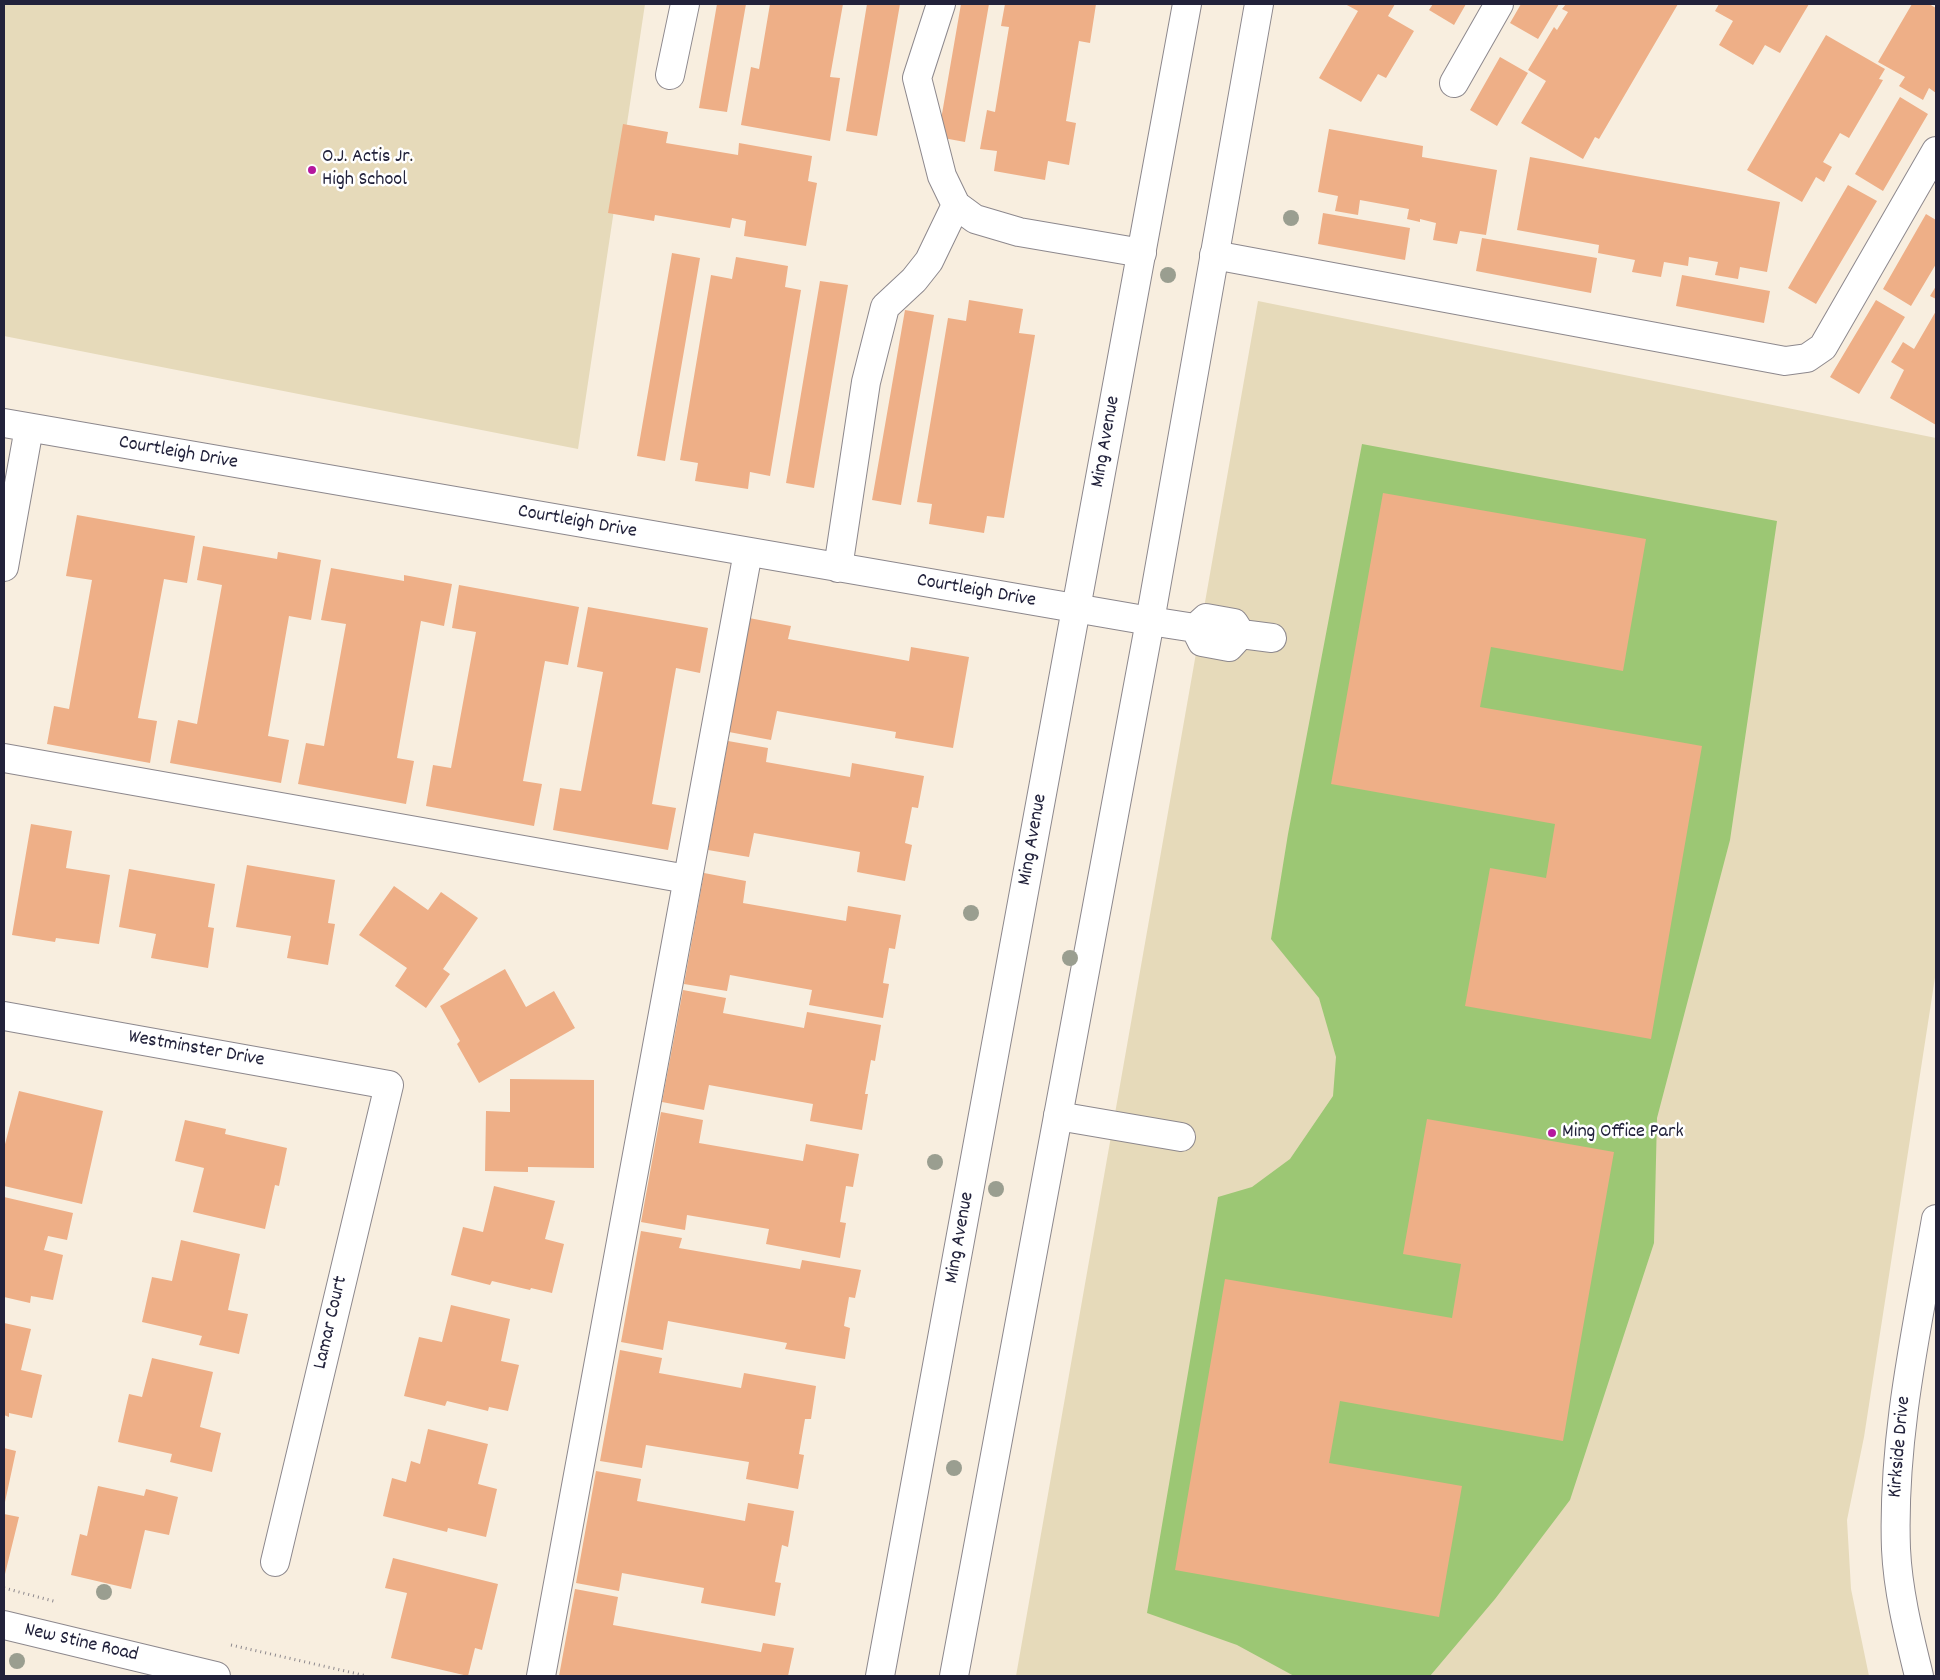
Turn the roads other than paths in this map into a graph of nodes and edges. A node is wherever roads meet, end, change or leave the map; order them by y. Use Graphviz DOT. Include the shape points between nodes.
graph roads {
  1 [pos="685,4"];
  2 [pos="941,4"];
  3 [pos="1187,4"];
  4 [pos="1259,4"];
  5 [pos="1499,4"];
  6 [pos="670,75"];
  7 [pos="1454,83"];
  8 [pos="1936,151"];
  9 [pos="956,205"];
  10 [pos="1142,253"];
  11 [pos="1214,255"];
  12 [pos="16,426"];
  13 [pos="748,552"];
  14 [pos="4,567"];
  15 [pos="838,568"];
  16 [pos="1077,609"];
  17 [pos="1150,621"];
  18 [pos="1272,638"];
  19 [pos="4,758"];
  20 [pos="687,879"];
  21 [pos="4,1016"];
  22 [pos="389,1085"];
  23 [pos="1058,1116"];
  24 [pos="1181,1137"];
  25 [pos="1936,1219"];
  26 [pos="275,1562"];
  27 [pos="4,1625"];
  28 [pos="216,1676"];
  29 [pos="541,1676"];
  30 [pos="880,1676"];
  31 [pos="954,1676"];
  32 [pos="1919,1676"];
  1 -- 6 [label="main road"];
  2 -- 9 [label="main road" via="917,78 942,176"];
  3 -- 10 [label="main road, Ming Avenue"];
  4 -- 11 [label="main road"];
  5 -- 7 [label="main road"];
  8 -- 11 [label="main road" via="1829,338 1823,347 1807,358 1785,361"];
  9 -- 10 [label="main road" via="975,219 1019,232"];
  9 -- 15 [label="main road" via="929,261 885,307 866,382"];
  10 -- 16 [label="main road, Ming Avenue"];
  11 -- 17 [label="main road"];
  12 -- 13 [label="main road, Courtleigh Drive"];
  12 -- 14 [label="main road"];
  13 -- 15 [label="main road, Courtleigh Drive"];
  13 -- 20 [label="main road"];
  15 -- 16 [label="main road, Courtleigh Drive"];
  16 -- 17 [label="main road, Courtleigh Drive"];
  16 -- 30 [label="main road, Ming Avenue"];
  17 -- 18 [label="main road, Courtleigh Drive" via="1194,628 1202,642 1229,646 1241,634"];
  17 -- 23 [label="main road"];
  19 -- 20 [label="main road"];
  20 -- 29 [label="main road"];
  21 -- 22 [label="main road, Westminster Drive"];
  22 -- 26 [label="main road, Lamar Court"];
  23 -- 24 [label="main road"];
  23 -- 31 [label="main road"];
  25 -- 32 [label="main road, Kirkside Drive" via="1904,1401 1896,1476 1896,1551 1904,1615"];
  27 -- 28 [label="main road, New Stine Road"];
}
